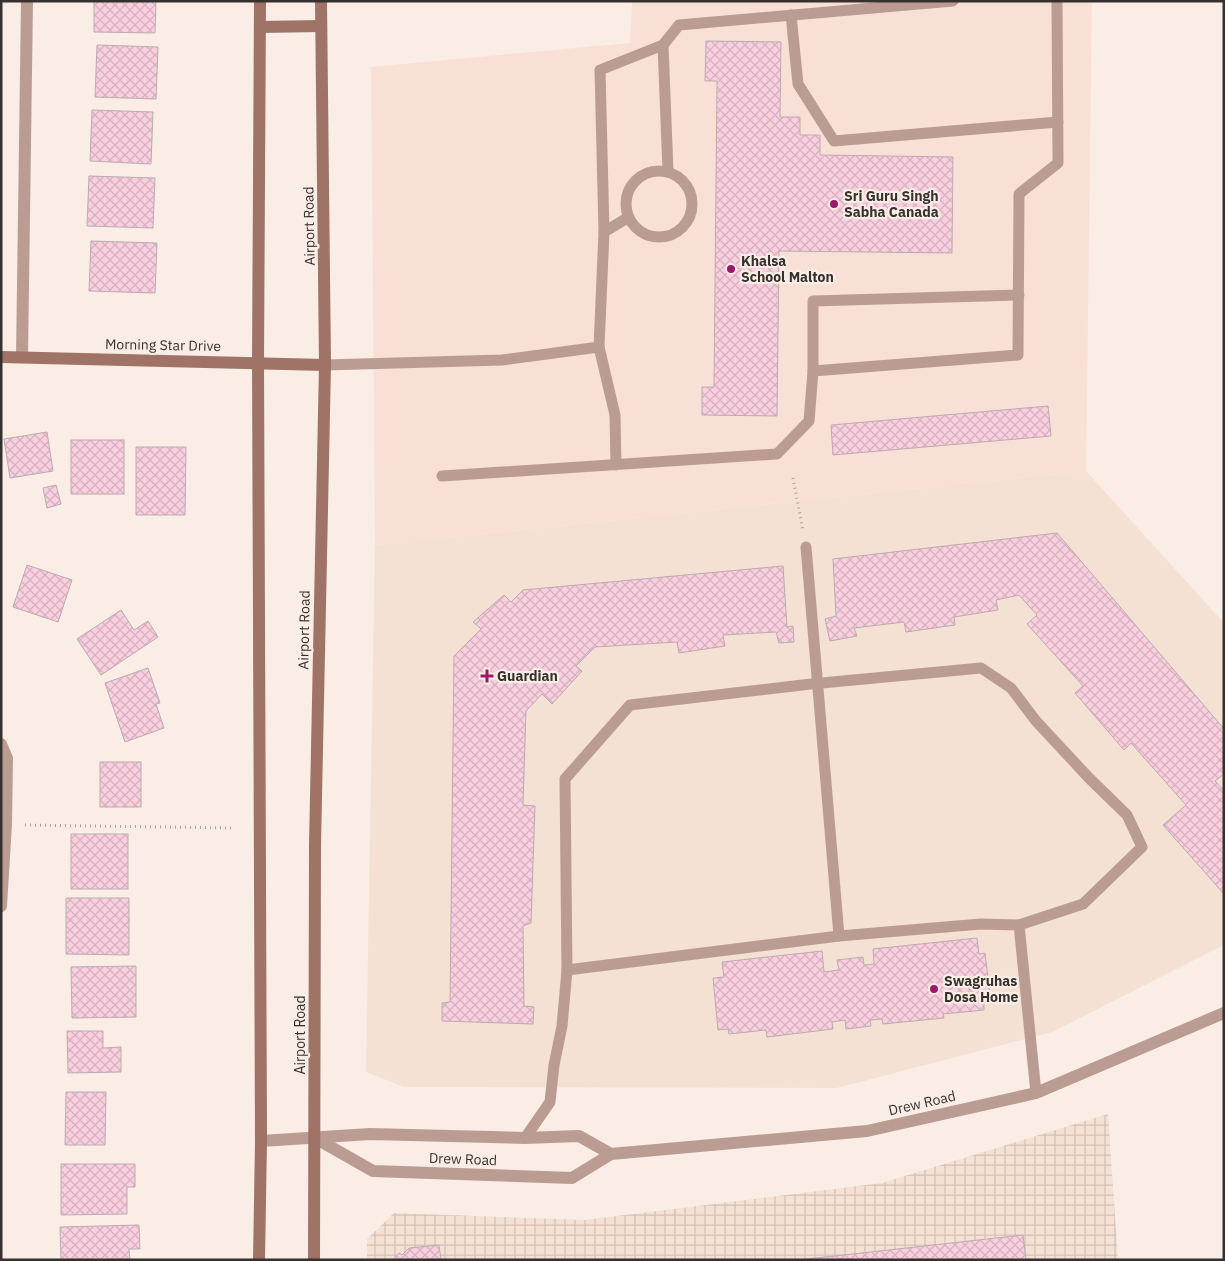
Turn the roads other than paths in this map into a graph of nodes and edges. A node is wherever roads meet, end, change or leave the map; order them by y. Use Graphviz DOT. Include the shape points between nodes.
graph roads {
  1 [pos="27,1"];
  2 [pos="260,1"];
  3 [pos="321,1"];
  4 [pos="953,1"];
  5 [pos="1057,1"];
  6 [pos="791,15"];
  7 [pos="321,26"];
  8 [pos="260,27"];
  9 [pos="663,45"];
  10 [pos="1058,122"];
  11 [pos="668,171"];
  12 [pos="629,217"];
  13 [pos="604,232"];
  14 [pos="1018,295"];
  15 [pos="599,347"];
  16 [pos="1,357"];
  17 [pos="22,357"];
  18 [pos="258,362"];
  19 [pos="324,365"];
  20 [pos="813,371"];
  21 [pos="616,465"];
  22 [pos="442,476"];
  23 [pos="806,546"];
  24 [pos="818,683"];
  25 [pos="1,744"];
  26 [pos="1,906"];
  27 [pos="1019,925"];
  28 [pos="839,936"];
  29 [pos="567,970"];
  30 [pos="1224,1013"];
  31 [pos="1036,1093"];
  32 [pos="315,1138"];
  33 [pos="524,1138"];
  34 [pos="261,1141"];
  35 [pos="611,1154"];
  36 [pos="259,1260"];
  37 [pos="314,1260"];
  1 -- 17 [label="street"];
  2 -- 8 [label="main road"];
  3 -- 7 [label="main road, Airport Road"];
  4 -- 6 [label="lane"];
  5 -- 10 [label="lane"];
  6 -- 9 [label="lane" via="679,25"];
  6 -- 10 [label="lane" via="798,84 834,141"];
  7 -- 8 [label="main road"];
  7 -- 19 [label="main road, Airport Road"];
  8 -- 18 [label="main road"];
  9 -- 11 [label="lane"];
  9 -- 13 [label="lane" via="600,70"];
  10 -- 14 [label="lane" via="1058,163 1019,194"];
  11 -- 12 [label="lane" via="652,172 638,178 631,186 626,207"];
  11 -- 12 [label="lane" via="685,184 691,194 690,216 684,225 676,232 654,236 635,226"];
  12 -- 13 [label="lane"];
  13 -- 15 [label="lane"];
  14 -- 20 [label="lane" via="1018,355"];
  14 -- 20 [label="lane" via="813,301"];
  15 -- 19 [label="lane" via="502,360"];
  15 -- 21 [label="lane" via="615,415"];
  16 -- 17 [label="main road, Morning Star Drive"];
  17 -- 18 [label="main road, Morning Star Drive"];
  18 -- 19 [label="main road, Morning Star Drive"];
  18 -- 34 [label="main road"];
  19 -- 32 [label="main road, Airport Road" via="315,845"];
  20 -- 21 [label="lane" via="809,420 777,454"];
  21 -- 22 [label="lane"];
  23 -- 24 [label="lane"];
  24 -- 27 [label="lane" via="981,668 1010,688 1036,721 1127,815 1142,847 1083,904"];
  24 -- 28 [label="lane"];
  24 -- 29 [label="lane" via="630,706 565,779"];
  25 -- 26 [label="street" via="7,758"];
  27 -- 28 [label="lane" via="981,924"];
  27 -- 31 [label="lane"];
  28 -- 29 [label="lane"];
  29 -- 33 [label="lane" via="550,1102"];
  30 -- 31 [label="street, Drew Road"];
  31 -- 35 [label="street, Drew Road" via="867,1130"];
  32 -- 33 [label="street, Drew Road" via="370,1134"];
  32 -- 34 [label="street, Drew Road"];
  32 -- 35 [label="street, Drew Road" via="373,1171 572,1178"];
  32 -- 37 [label="main road, Airport Road"];
  33 -- 35 [label="street, Drew Road" via="579,1136"];
  34 -- 36 [label="main road"];
}
